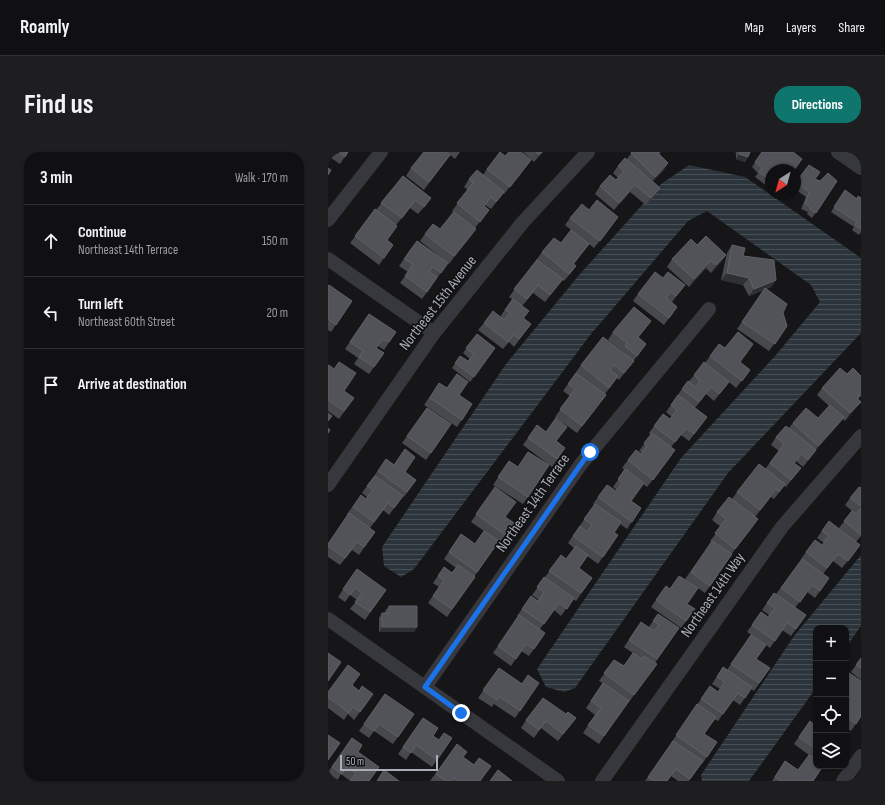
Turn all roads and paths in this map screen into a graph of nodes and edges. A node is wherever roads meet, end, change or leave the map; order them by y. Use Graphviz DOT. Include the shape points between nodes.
graph roads {
  1 [pos="381,152"];
  2 [pos="588,152"];
  3 [pos="838,152"];
  4 [pos="861,168"];
  5 [pos="328,220"];
  6 [pos="328,259"];
  7 [pos="709,309"];
  8 [pos="434,333"];
  9 [pos="861,436"];
  10 [pos="328,485"];
  11 [pos="328,620"];
  12 [pos="425,687"];
  13 [pos="861,756"];
  14 [pos="558,781"];
  15 [pos="602,781"];
  16 [pos="843,781"];
  1 -- 5 [label="street"];
  2 -- 8 [label="street, Northeast 15th Avenue" via="523,222"];
  3 -- 4 [label="street"];
  6 -- 8 [label="street"];
  7 -- 12 [label="street, Northeast 14th Terrace" via="581,464"];
  8 -- 10 [label="street, Northeast 15th Avenue"];
  9 -- 15 [label="street, Northeast 14th Way" via="782,528"];
  11 -- 12 [label="street"];
  12 -- 14 [label="street"];
  13 -- 16 [label="street"];
}
